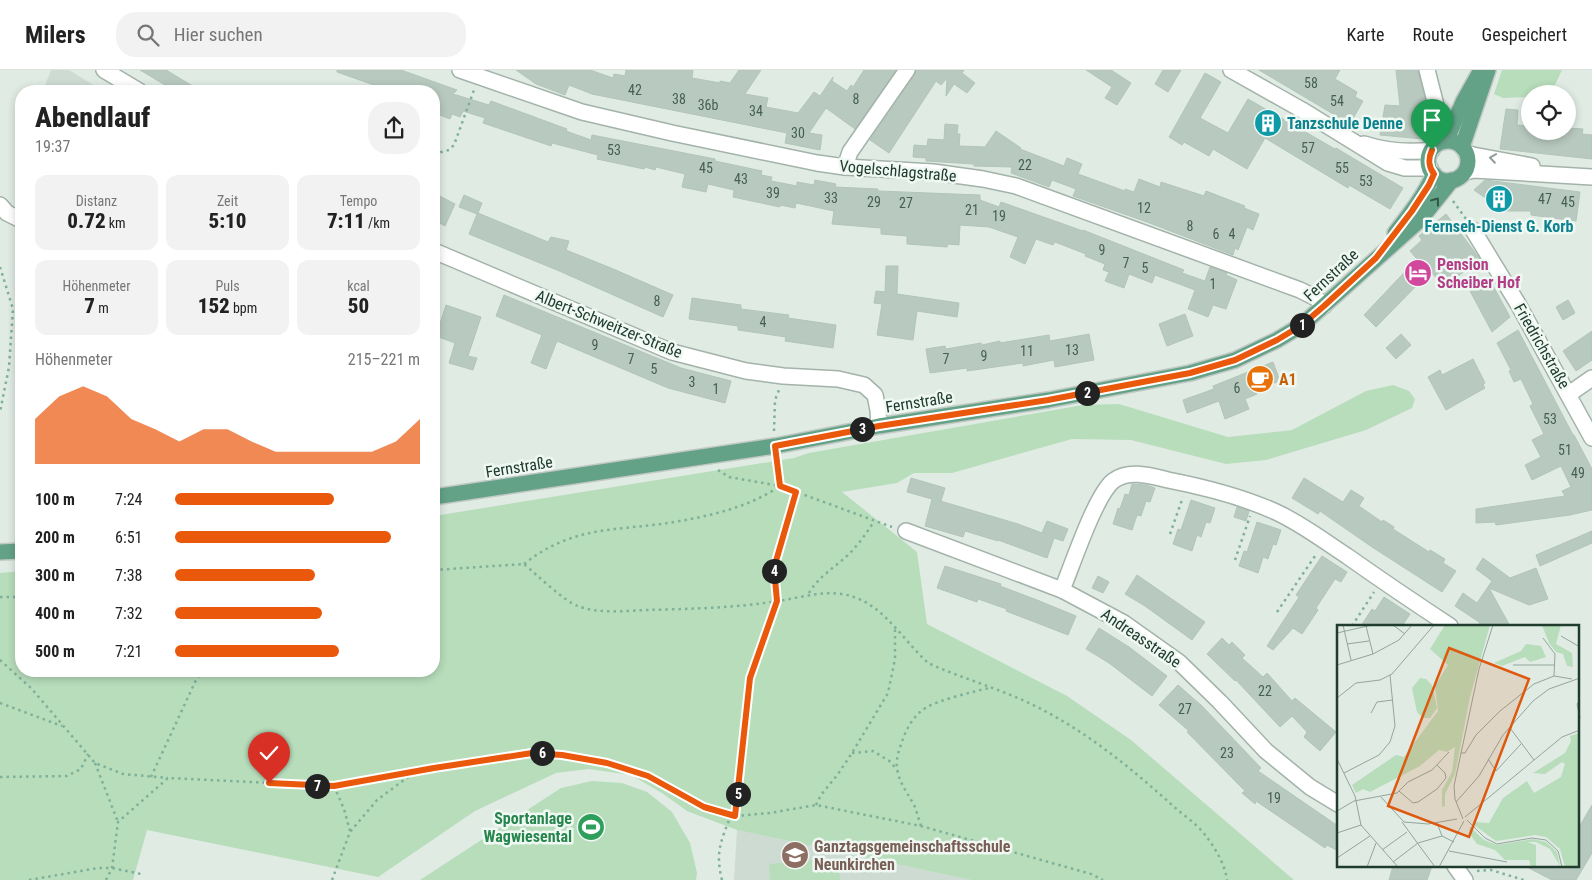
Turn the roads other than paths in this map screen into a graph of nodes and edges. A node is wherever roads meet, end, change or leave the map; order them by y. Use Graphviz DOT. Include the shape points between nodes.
graph roads {
  1 [pos="104,70"];
  2 [pos="460,70"];
  3 [pos="907,70"];
  4 [pos="1231,70"];
  5 [pos="1427,70"];
  6 [pos="1480,70"];
  7 [pos="1488,70"];
  8 [pos="498,75"];
  9 [pos="129,85"];
  10 [pos="1344,137"];
  11 [pos="1440,144"];
  12 [pos="1464,150"];
  13 [pos="845,167"];
  14 [pos="1432,171"];
  15 [pos="1465,172"];
  16 [pos="1575,175"];
  17 [pos="1592,177"];
  18 [pos="1447,186"];
  19 [pos="0,205"];
  20 [pos="15,217"];
  21 [pos="1474,230"];
  22 [pos="440,254"];
  23 [pos="1376,258"];
  24 [pos="1324,306"];
  25 [pos="1592,378"];
  26 [pos="1569,394"];
  27 [pos="879,426"];
  28 [pos="1592,438"];
  29 [pos="440,496"];
  30 [pos="906,531"];
  31 [pos="15,551"];
  32 [pos="0,552"];
  33 [pos="1062,590"];
  34 [pos="1448,625"];
  35 [pos="1337,803"];
  1 -- 9 [label="street"];
  2 -- 8 [label="street, Vogelschlagstraße" via="479,76"];
  3 -- 13 [label="street" via="850,152"];
  4 -- 10 [label="street"];
  5 -- 11 [label="street" via="1438,113"];
  6 -- 11 [label="main road" via="1448,137"];
  7 -- 12 [label="main road"];
  8 -- 13 [label="street, Vogelschlagstraße" via="582,112"];
  10 -- 11 [label="street" via="1373,147 1417,152"];
  10 -- 14 [label="street" via="1388,163"];
  11 -- 12 [label="main road" via="1457,143"];
  11 -- 14 [label="main road" via="1429,156"];
  12 -- 15 [label="main road" via="1468,166"];
  16 -- 12 [label="street, one-way" via="1473,155"];
  13 -- 24 [label="street, Vogelschlagstraße" via="933,172 1016,186 1300,290"];
  14 -- 18 [label="main road" via="1445,180"];
  14 -- 23 [label="main road, Fernstraße" via="1429,185"];
  15 -- 16 [label="street"];
  15 -- 18 [label="main road"];
  16 -- 17 [label="street"];
  23 -- 18 [label="main road, Fernstraße, one-way" via="1420,220"];
  19 -- 20 [label="street"];
  21 -- 26 [label="street, Friedrichstraße"];
  22 -- 27 [label="street, Albert-Schweitzer-Straße" via="672,352 746,371 864,385 875,395"];
  23 -- 24 [label="main road, Fernstraße"];
  24 -- 27 [label="main road, Fernstraße" via="1277,340 1235,360 1190,373 1048,400"];
  25 -- 26 [label="street"];
  26 -- 28 [label="street, Friedrichstraße"];
  27 -- 29 [label="main road, Fernstraße" via="775,446"];
  30 -- 33 [label="street, Andreasstraße"];
  31 -- 32 [label="main road"];
  33 -- 34 [label="street" via="1104,492 1114,481 1128,474 1146,475 1255,503 1305,527"];
  33 -- 35 [label="street, Andreasstraße" via="1124,623 1179,662 1266,751 1310,787"];
}
